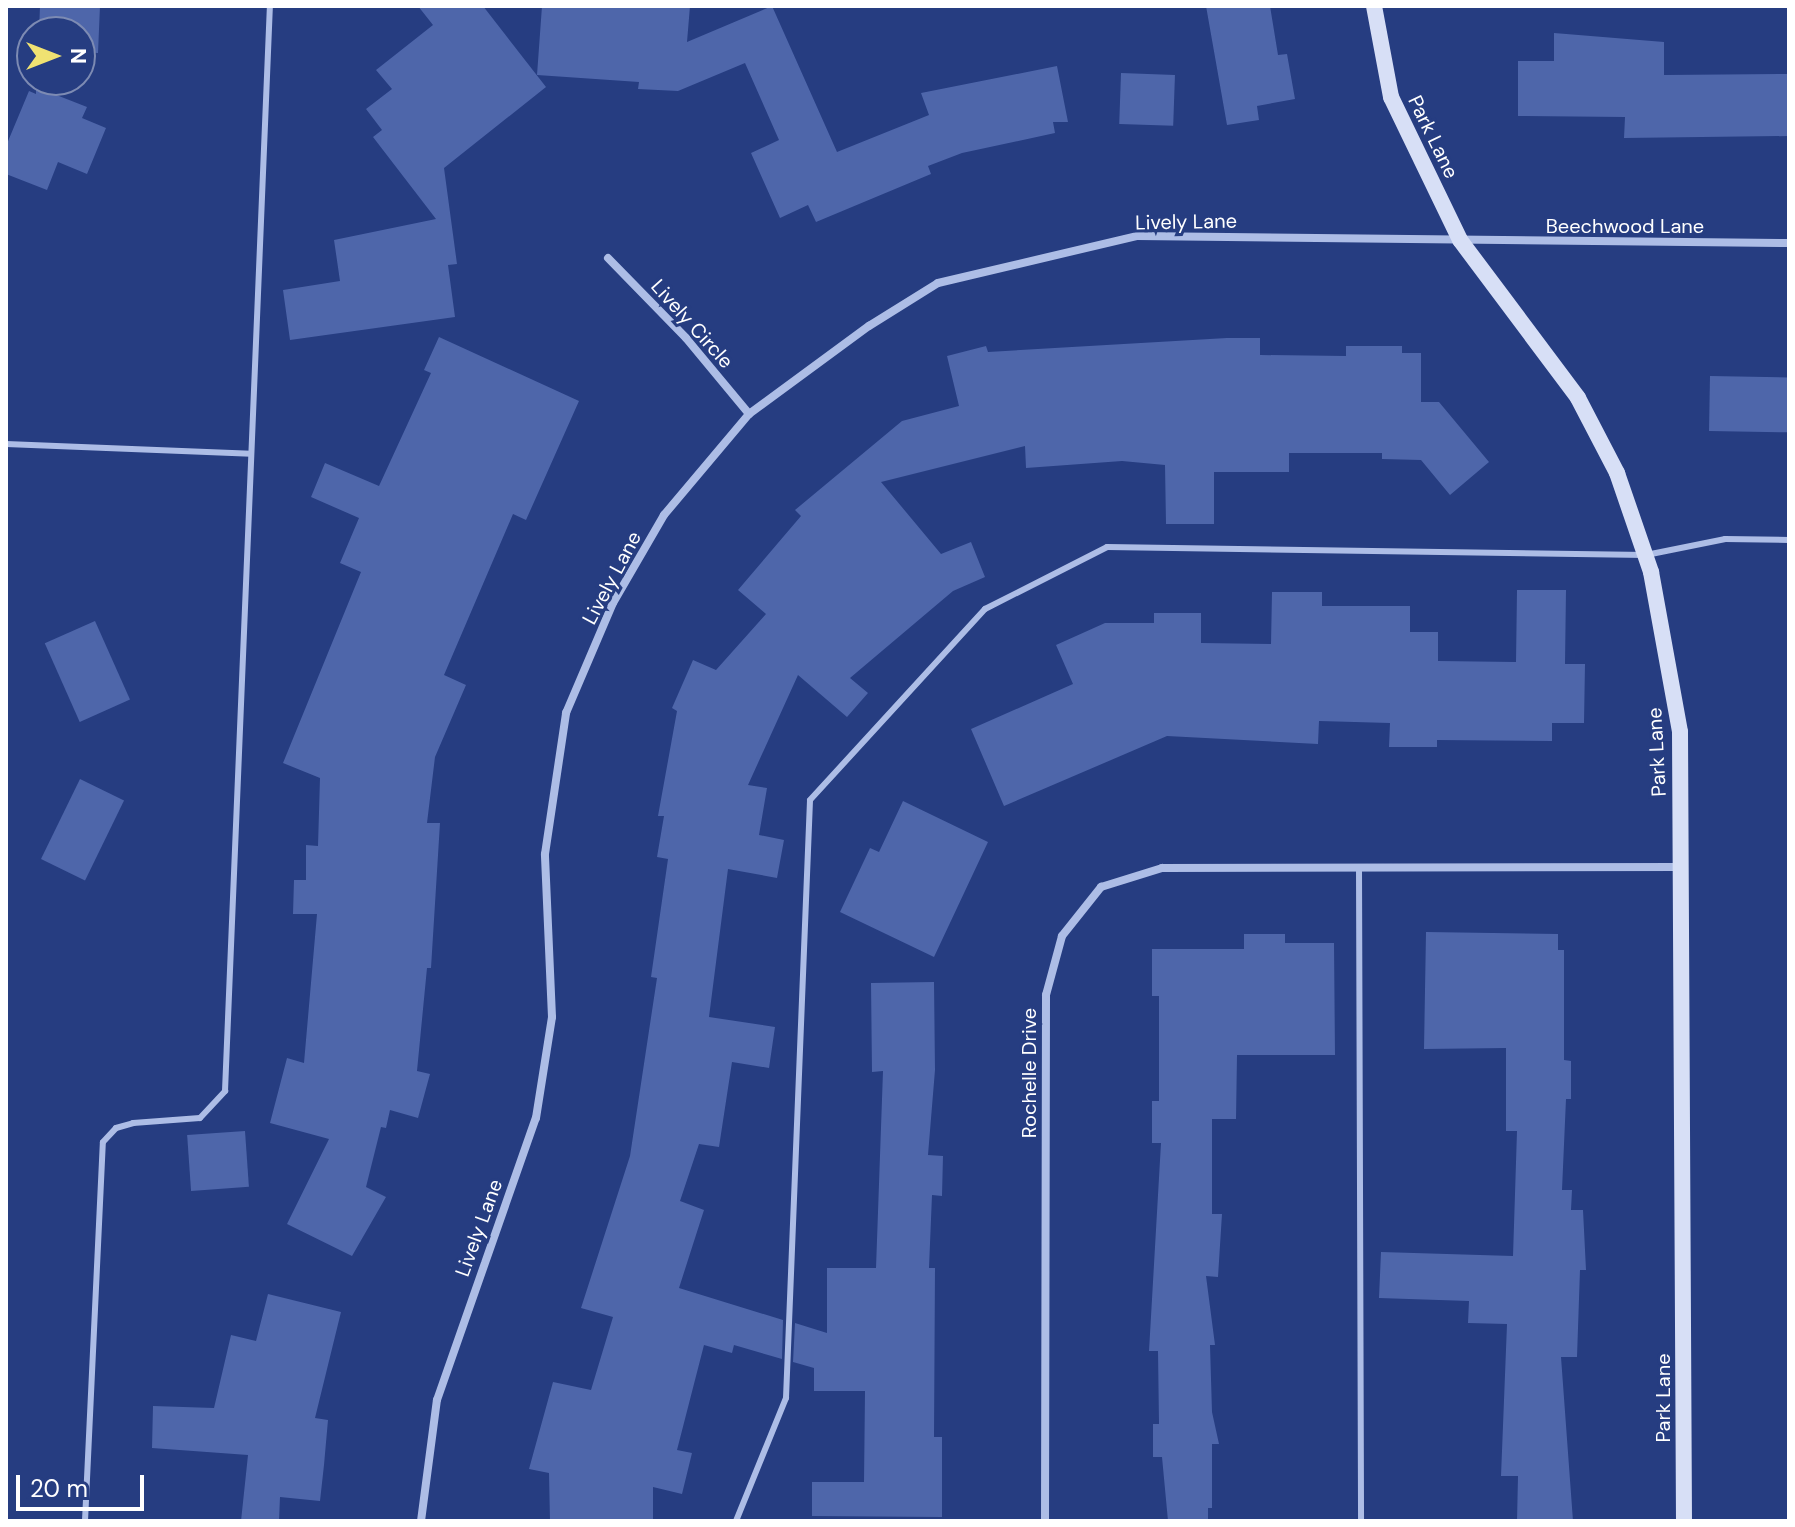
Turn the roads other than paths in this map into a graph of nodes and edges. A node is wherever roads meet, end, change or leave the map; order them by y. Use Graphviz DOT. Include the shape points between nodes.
graph roads {
  1 [pos="270,6"];
  2 [pos="1374,6"];
  3 [pos="1460,240"];
  4 [pos="1789,243"];
  5 [pos="608,258"];
  6 [pos="749,414"];
  7 [pos="6,444"];
  8 [pos="251,454"];
  9 [pos="1789,540"];
  10 [pos="1646,555"];
  11 [pos="1680,867"];
  12 [pos="1359,868"];
  13 [pos="85,1521"];
  14 [pos="421,1521"];
  15 [pos="736,1521"];
  16 [pos="1045,1521"];
  17 [pos="1361,1521"];
  18 [pos="1684,1521"];
  1 -- 8 [label="lane"];
  2 -- 3 [label="street, Park Lane" via="1391,97"];
  3 -- 4 [label="street, Beechwood Lane"];
  3 -- 6 [label="street, Lively Lane" via="1137,236 938,283"];
  3 -- 10 [label="street, Park Lane" via="1578,398 1617,473"];
  5 -- 6 [label="street, Lively Circle" via="686,338"];
  6 -- 14 [label="street, Lively Lane" via="664,515 613,603 566,713 545,854 552,1017 536,1118 437,1400"];
  7 -- 8 [label="lane"];
  8 -- 13 [label="lane" via="225,1091 200,1118 133,1123 116,1128 103,1142"];
  9 -- 10 [label="lane" via="1725,539"];
  10 -- 11 [label="street, Park Lane" via="1680,732"];
  10 -- 15 [label="lane" via="1107,547 985,609 810,800 786,1398"];
  11 -- 12 [label="street, Rochelle Drive"];
  11 -- 18 [label="street, Park Lane"];
  12 -- 16 [label="street, Rochelle Drive" via="1162,868 1101,887 1062,936 1046,995"];
  12 -- 17 [label="lane"];
}
